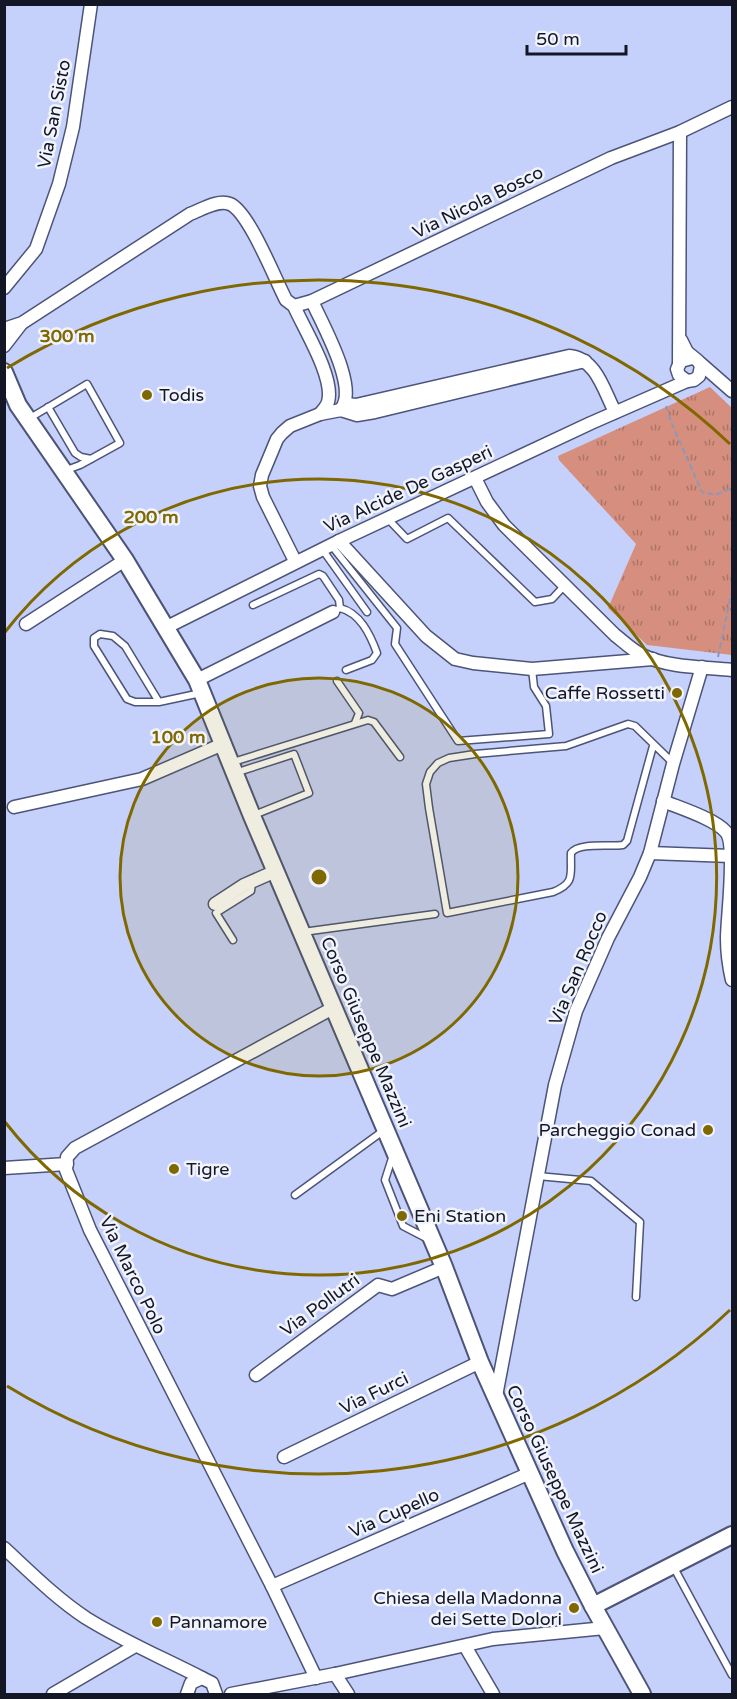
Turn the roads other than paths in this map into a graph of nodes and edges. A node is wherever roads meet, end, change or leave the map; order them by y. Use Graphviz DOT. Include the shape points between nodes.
graph roads {
  1 [pos="91,4"];
  2 [pos="732,107"];
  3 [pos="680,132"];
  4 [pos="4,288"];
  5 [pos="312,301"];
  6 [pos="294,306"];
  7 [pos="22,323"];
  8 [pos="4,329"];
  9 [pos="679,336"];
  10 [pos="4,346"];
  11 [pos="696,360"];
  12 [pos="4,372"];
  13 [pos="686,373"];
  14 [pos="720,379"];
  15 [pos="732,391"];
  16 [pos="11,400"];
  17 [pos="48,407"];
  18 [pos="343,407"];
  19 [pos="615,412"];
  20 [pos="321,414"];
  21 [pos="28,420"];
  22 [pos="91,459"];
  23 [pos="63,471"];
  24 [pos="475,478"];
  25 [pos="387,518"];
  26 [pos="330,545"];
  27 [pos="125,560"];
  28 [pos="296,561"];
  29 [pos="565,585"];
  30 [pos="253,605"];
  31 [pos="336,610"];
  32 [pos="367,612"];
  33 [pos="26,624"];
  34 [pos="167,627"];
  35 [pos="653,659"];
  36 [pos="709,668"];
  37 [pos="532,669"];
  38 [pos="346,670"];
  39 [pos="732,670"];
  40 [pos="337,681"];
  41 [pos="200,687"];
  42 [pos="159,702"];
  43 [pos="355,723"];
  44 [pos="223,744"];
  45 [pos="653,746"];
  46 [pos="400,757"];
  47 [pos="673,764"];
  48 [pos="232,768"];
  49 [pos="663,801"];
  50 [pos="14,807"];
  51 [pos="252,816"];
  52 [pos="650,852"];
  53 [pos="731,856"];
  54 [pos="276,871"];
  55 [pos="252,881"];
  56 [pos="215,904"];
  57 [pos="731,904"];
  58 [pos="435,914"];
  59 [pos="303,932"];
  60 [pos="233,940"];
  61 [pos="732,980"];
  62 [pos="333,1008"];
  63 [pos="386,1129"];
  64 [pos="67,1164"];
  65 [pos="4,1168"];
  66 [pos="538,1176"];
  67 [pos="295,1195"];
  68 [pos="444,1266"];
  69 [pos="636,1297"];
  70 [pos="480,1362"];
  71 [pos="256,1375"];
  72 [pos="496,1396"];
  73 [pos="284,1457"];
  74 [pos="530,1473"];
  75 [pos="732,1535"];
  76 [pos="4,1548"];
  77 [pos="673,1566"];
  78 [pos="272,1586"];
  79 [pos="593,1606"];
  80 [pos="605,1628"];
  81 [pos="135,1646"];
  82 [pos="465,1646"];
  83 [pos="177,1665"];
  84 [pos="335,1674"];
  85 [pos="732,1675"];
  86 [pos="316,1678"];
  87 [pos="210,1685"];
  88 [pos="187,1692"];
  89 [pos="236,1693"];
  90 [pos="53,1695"];
  91 [pos="348,1695"];
  92 [pos="493,1695"];
  93 [pos="642,1695"];
  1 -- 4 [label="street, Via San Sisto" via="73,127 59,184 36,249"];
  2 -- 3 [label="street"];
  3 -- 5 [label="street, Via Nicola Bosco" via="611,158"];
  3 -- 9 [label="street"];
  5 -- 6 [label="street, Via Nicola Bosco"];
  5 -- 18 [label="street" via="343,372"];
  6 -- 7 [label="street" via="286,300 243,214 224,203 190,214"];
  6 -- 20 [label="street" via="326,376 328,402"];
  7 -- 8 [label="street"];
  7 -- 10 [label="street"];
  9 -- 11 [label="street"];
  9 -- 13 [label="street"];
  11 -- 13 [label="street" via="701,370"];
  11 -- 13 [label="street" via="683,359"];
  11 -- 14 [label="street"];
  12 -- 16 [label="main road, Corso Giuseppe Mazzini"];
  13 -- 14 [label="street"];
  13 -- 19 [label="street, Via Alcide De Gasperi" via="667,390"];
  14 -- 15 [label="street"];
  16 -- 21 [label="main road, Corso Giuseppe Mazzini"];
  17 -- 21 [label="lane"];
  17 -- 22 [label="lane" via="75,453"];
  17 -- 22 [label="lane" via="87,384 120,443"];
  18 -- 19 [label="street" via="357,415 407,399 583,360 592,368"];
  18 -- 20 [label="street"];
  19 -- 24 [label="street, Via Alcide De Gasperi"];
  20 -- 28 [label="street" via="282,433 260,486"];
  21 -- 23 [label="main road, Corso Giuseppe Mazzini"];
  22 -- 23 [label="lane"];
  23 -- 27 [label="main road, Corso Giuseppe Mazzini"];
  24 -- 25 [label="street, Via Alcide De Gasperi"];
  24 -- 29 [label="street" via="504,525"];
  25 -- 26 [label="street, Via Alcide De Gasperi"];
  25 -- 29 [label="lane" via="407,539 448,518 535,602 552,599"];
  26 -- 28 [label="street, Via Alcide De Gasperi"];
  26 -- 32 [label="lane"];
  26 -- 37 [label="street" via="454,658"];
  26 -- 37 [label="lane" via="397,628 395,644 458,741 549,734 546,706 534,687"];
  27 -- 33 [label="street"];
  27 -- 34 [label="main road, Corso Giuseppe Mazzini"];
  28 -- 34 [label="street, Via Alcide De Gasperi"];
  29 -- 35 [label="street" via="615,635 641,655"];
  30 -- 31 [label="lane" via="318,573 339,600"];
  31 -- 38 [label="lane" via="351,611 358,617 376,653 372,660"];
  31 -- 41 [label="street"];
  34 -- 41 [label="main road, Corso Giuseppe Mazzini"];
  35 -- 36 [label="street"];
  35 -- 37 [label="street"];
  36 -- 39 [label="street"];
  36 -- 47 [label="street, Via San Rocco"];
  40 -- 43 [label="lane" via="359,713"];
  41 -- 42 [label="lane"];
  41 -- 44 [label="main road, Corso Giuseppe Mazzini"];
  42 -- 42 [label="lane" via="125,646 113,636 100,634 94,638 94,646 127,699"];
  43 -- 46 [label="lane" via="374,722"];
  43 -- 48 [label="lane"];
  44 -- 48 [label="main road, Corso Giuseppe Mazzini"];
  44 -- 50 [label="street" via="142,779"];
  45 -- 45 [label="lane" via="635,726 628,724 566,747 475,754 438,763 426,784 447,914 553,892 570,881 573,849 627,842"];
  45 -- 47 [label="lane"];
  47 -- 49 [label="street, Via San Rocco"];
  48 -- 51 [label="main road, Corso Giuseppe Mazzini"];
  48 -- 51 [label="lane" via="294,754 309,793"];
  49 -- 52 [label="street, Via San Rocco"];
  49 -- 53 [label="street" via="724,830 729,837"];
  51 -- 54 [label="main road, Corso Giuseppe Mazzini"];
  52 -- 53 [label="street"];
  52 -- 66 [label="street, Via San Rocco" via="576,1011 555,1085"];
  53 -- 57 [label="street"];
  54 -- 55 [label="street"];
  54 -- 59 [label="main road, Corso Giuseppe Mazzini"];
  55 -- 56 [label="street"];
  55 -- 60 [label="lane" via="251,891 216,914"];
  57 -- 61 [label="street" via="728,944"];
  58 -- 59 [label="lane"];
  59 -- 62 [label="main road, Corso Giuseppe Mazzini"];
  62 -- 63 [label="main road, Corso Giuseppe Mazzini"];
  62 -- 64 [label="street" via="75,1148 67,1157"];
  63 -- 67 [label="lane"];
  63 -- 68 [label="main road, Corso Giuseppe Mazzini"];
  64 -- 65 [label="street"];
  64 -- 78 [label="street, Via Marco Polo" via="70,1184 90,1230"];
  66 -- 69 [label="lane" via="591,1181 640,1222"];
  66 -- 72 [label="street, Via San Rocco"];
  68 -- 70 [label="main road, Corso Giuseppe Mazzini"];
  68 -- 71 [label="street, Via Pollutri" via="392,1289 378,1285"];
  70 -- 72 [label="main road, Corso Giuseppe Mazzini"];
  70 -- 73 [label="street, Via Furci"];
  72 -- 74 [label="main road, Corso Giuseppe Mazzini"];
  74 -- 78 [label="street, Via Cupello"];
  74 -- 79 [label="main road, Corso Giuseppe Mazzini"];
  75 -- 77 [label="main road"];
  76 -- 81 [label="street" via="60,1599"];
  77 -- 79 [label="main road"];
  77 -- 85 [label="lane"];
  78 -- 86 [label="street, Via Marco Polo"];
  79 -- 80 [label="main road, Corso Giuseppe Mazzini"];
  80 -- 82 [label="street" via="518,1635"];
  80 -- 93 [label="main road, Corso Giuseppe Mazzini"];
  81 -- 83 [label="street"];
  81 -- 90 [label="street"];
  82 -- 84 [label="street"];
  82 -- 92 [label="street"];
  83 -- 87 [label="street"];
  83 -- 88 [label="street"];
  84 -- 86 [label="street"];
  84 -- 91 [label="street"];
  86 -- 89 [label="street"];
  87 -- 88 [label="street" via="194,1680"];
  87 -- 89 [label="street"];
}
